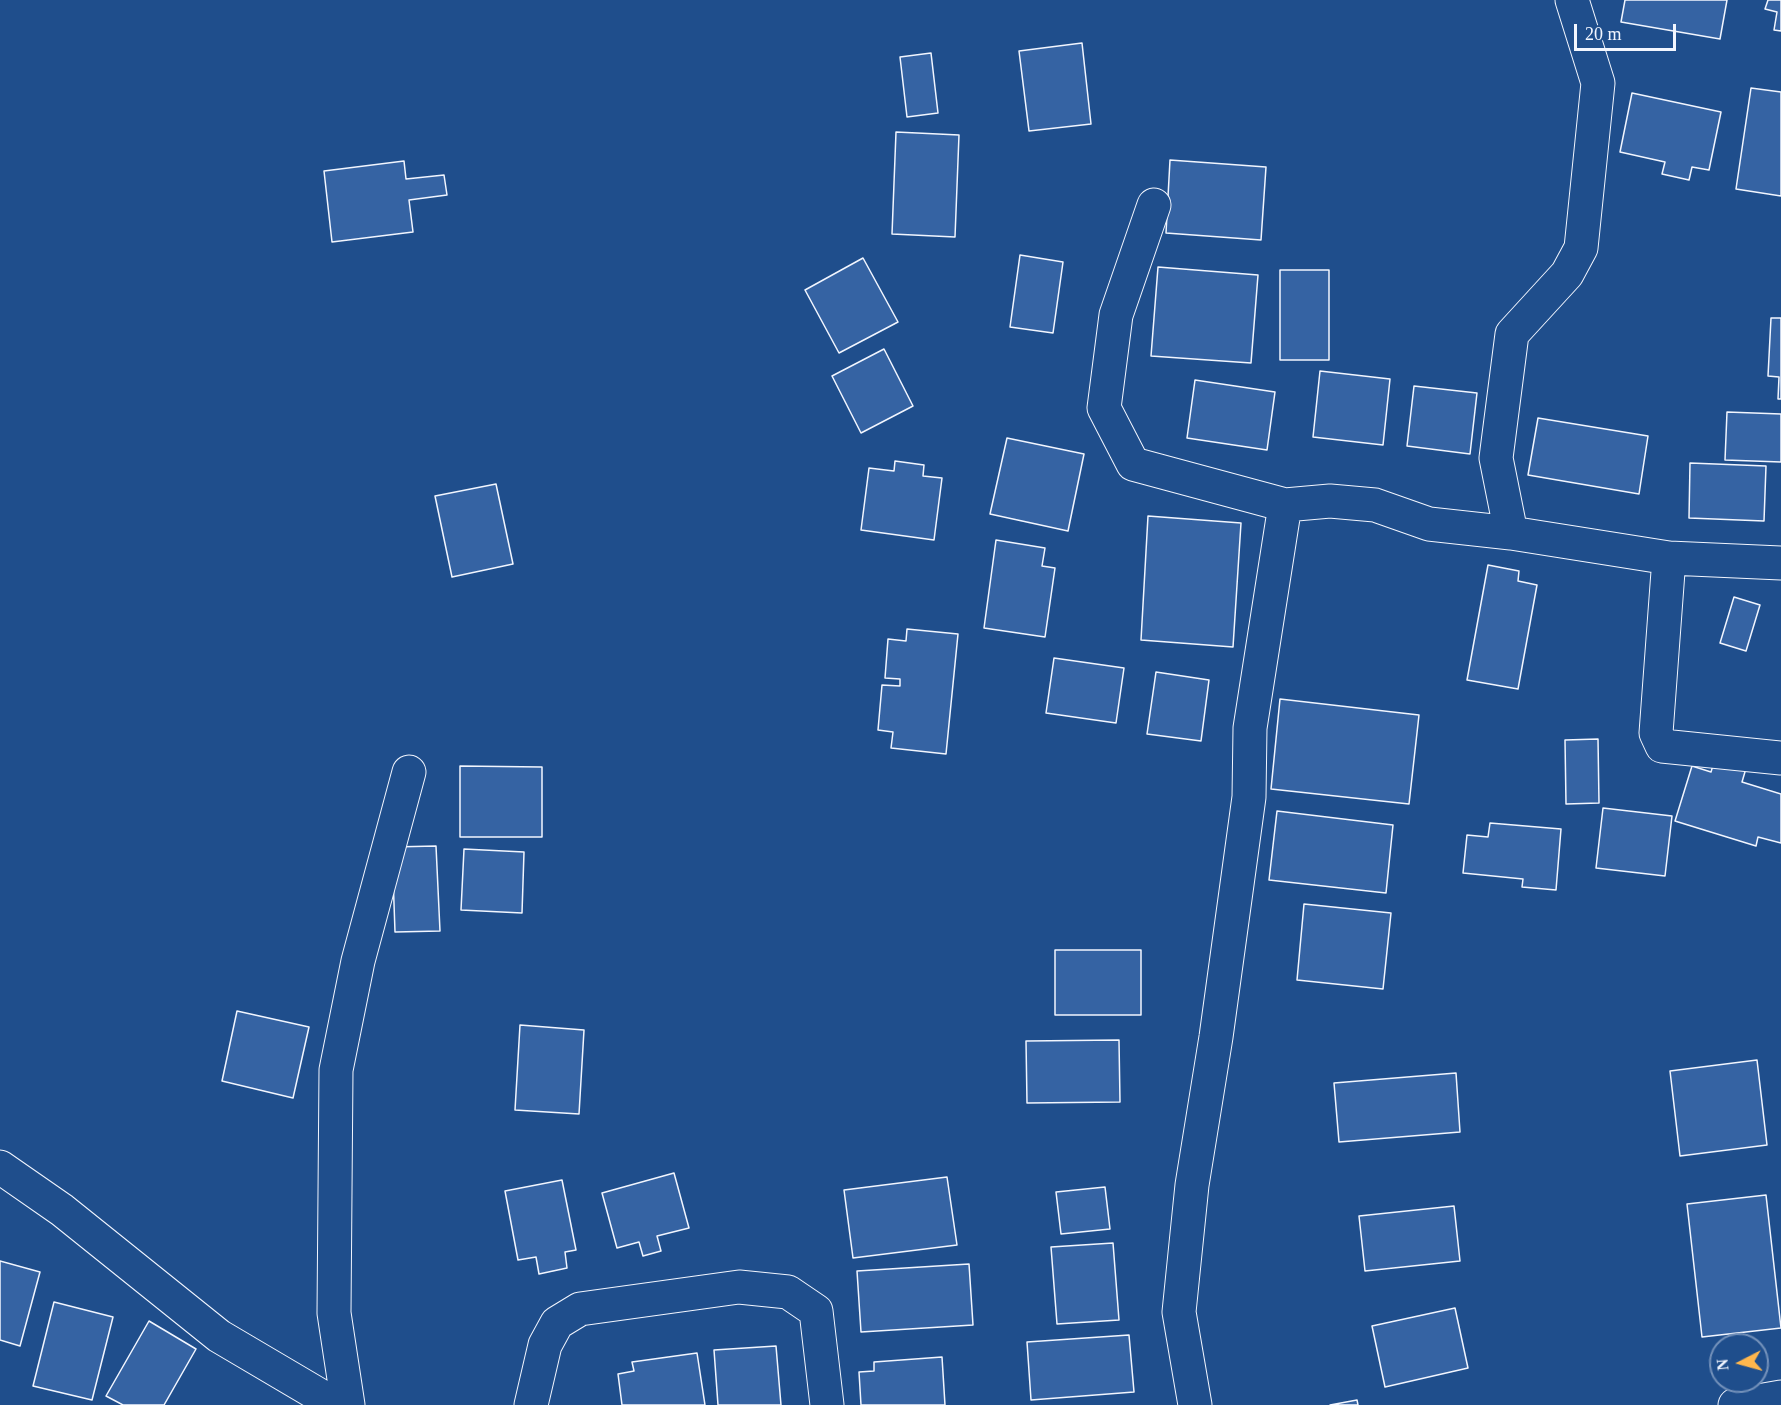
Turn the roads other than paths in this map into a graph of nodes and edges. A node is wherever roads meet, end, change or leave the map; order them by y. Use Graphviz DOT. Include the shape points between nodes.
graph roads {
  1 [pos="1572,0"];
  2 [pos="1154,205"];
  3 [pos="1286,506"];
  4 [pos="1511,532"];
  5 [pos="1669,558"];
  6 [pos="1781,563"];
  7 [pos="1781,758"];
  8 [pos="409,772"];
  9 [pos="0,1167"];
  10 [pos="1781,1397"];
  11 [pos="336,1405"];
  12 [pos="348,1405"];
  13 [pos="531,1405"];
  14 [pos="827,1405"];
  15 [pos="1195,1405"];
  16 [pos="1735,1405"];
  1 -- 4 [label="street" via="1598,83 1581,248 1567,274 1512,334 1496,458"];
  2 -- 3 [label="street" via="1116,315 1104,408 1133,464"];
  3 -- 4 [label="street" via="1330,501 1376,505 1429,524"];
  3 -- 15 [label="street" via="1250,728 1249,797 1190,1196 1179,1312"];
  4 -- 5 [label="street"];
  5 -- 6 [label="street"];
  5 -- 7 [label="street" via="1656,733 1662,746"];
  8 -- 12 [label="street" via="358,961 336,1070 334,1313"];
  9 -- 11 [label="street" via="62,1210 219,1336"];
  10 -- 16 [label="street"];
  13 -- 14 [label="street" via="545,1345 557,1323 579,1308 739,1287 788,1292 816,1311"];
}
